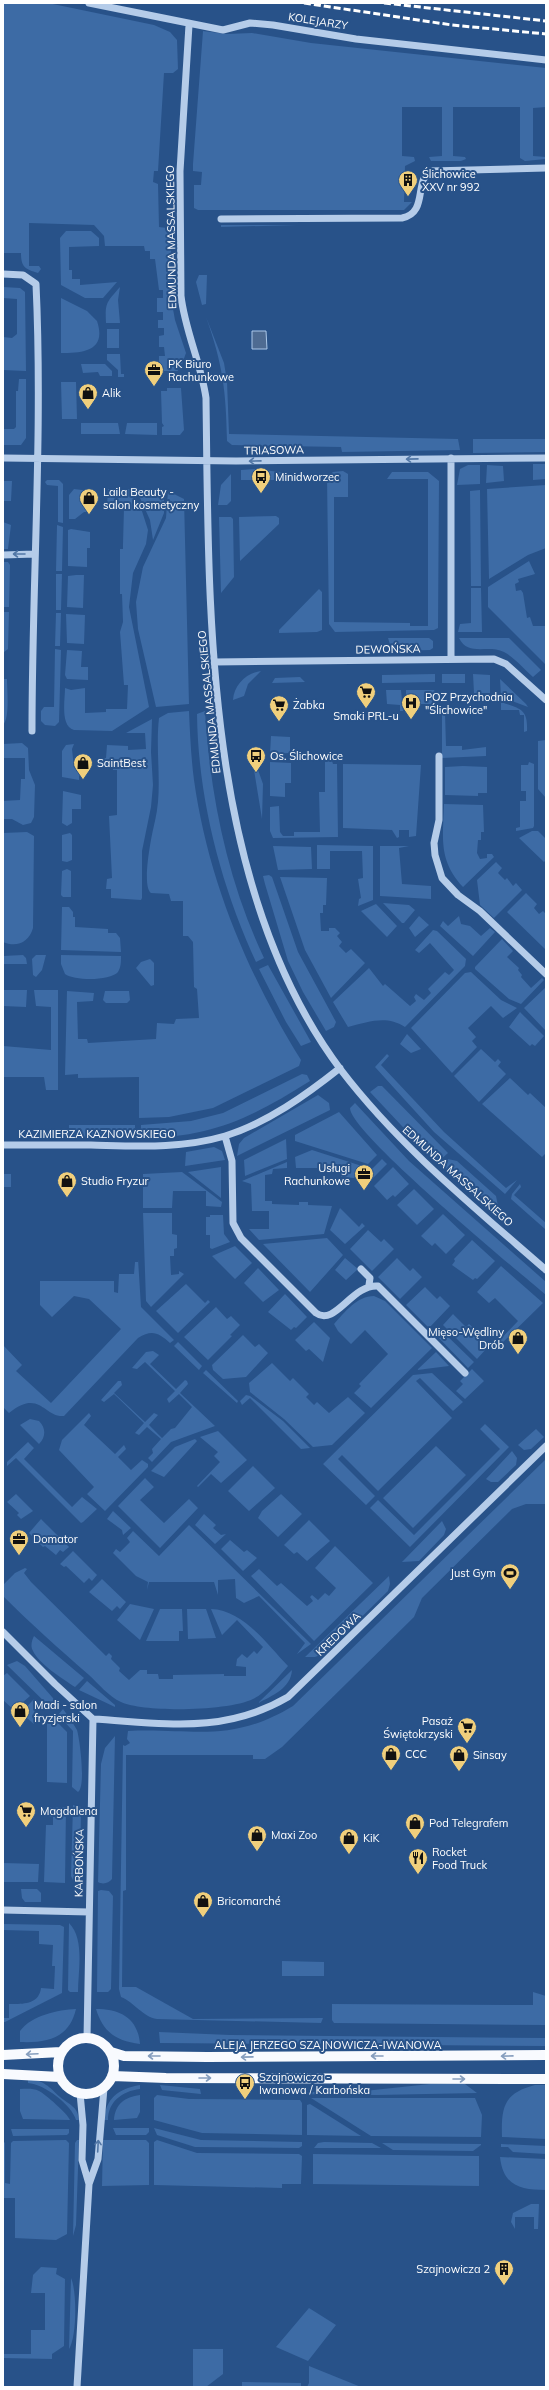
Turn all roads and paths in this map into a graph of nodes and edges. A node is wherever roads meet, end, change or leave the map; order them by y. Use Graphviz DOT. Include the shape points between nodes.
graph roads {
  1 [pos="89,3"];
  2 [pos="189,24"];
  3 [pos="546,60"];
  4 [pos="546,168"];
  5 [pos="221,219"];
  6 [pos="3,274"];
  7 [pos="3,458"];
  8 [pos="39,458"];
  9 [pos="451,458"];
  10 [pos="546,458"];
  11 [pos="207,460"];
  12 [pos="3,554"];
  13 [pos="35,554"];
  14 [pos="451,659"];
  15 [pos="214,662"];
  16 [pos="546,700"];
  17 [pos="32,731"];
  18 [pos="439,756"];
  19 [pos="546,974"];
  20 [pos="340,1068"];
  21 [pos="225,1136"];
  22 [pos="3,1145"];
  23 [pos="361,1269"];
  24 [pos="546,1270"];
  25 [pos="369,1285"];
  26 [pos="465,1373"];
  27 [pos="546,1446"];
  28 [pos="3,1632"];
  29 [pos="93,1719"];
  30 [pos="3,1910"];
  31 [pos="89,1912"];
  32 [pos="87,2038"];
  33 [pos="61,2052"];
  34 [pos="111,2052"];
  35 [pos="3,2055"];
  36 [pos="546,2055"];
  37 [pos="3,2074"];
  38 [pos="112,2076"];
  39 [pos="60,2077"];
  40 [pos="546,2079"];
  41 [pos="104,2088"];
  42 [pos="80,2094"];
  43 [pos="89,2184"];
  44 [pos="77,2387"];
  1 -- 2 [label="street, KOLEJARZY"];
  2 -- 3 [label="street, KOLEJARZY" via="222,30 250,23 273,25 364,40"];
  2 -- 11 [label="street, EDMUNDA MASSALSKIEGO" via="180,177 181,296 183,313 204,381"];
  4 -- 5 [label="street" via="430,170 424,178 414,212 402,218"];
  6 -- 8 [label="street" via="23,275 36,284"];
  7 -- 8 [label="street, TRIASOWA"];
  8 -- 11 [label="street, TRIASOWA"];
  8 -- 13 [label="street"];
  9 -- 10 [label="street, TRIASOWA"];
  9 -- 11 [label="street, TRIASOWA, one-way"];
  9 -- 14 [label="street"];
  11 -- 15 [label="street, EDMUNDA MASSALSKIEGO"];
  13 -- 12 [label="street, one-way"];
  13 -- 17 [label="street"];
  14 -- 15 [label="street, DEWOŃSKA"];
  14 -- 16 [label="street, DEWOŃSKA" via="501,660"];
  15 -- 20 [label="street, EDMUNDA MASSALSKIEGO" via="229,781 248,870 265,928 288,985 315,1032"];
  18 -- 19 [label="street" via="439,820 434,843 442,878"];
  20 -- 21 [label="street, KAZIMIERZA KAZNOWSKIEGO" via="269,1116"];
  20 -- 24 [label="street, EDMUNDA MASSALSKIEGO" via="387,1125 416,1155"];
  21 -- 22 [label="street, KAZIMIERZA KAZNOWSKIEGO" via="195,1143 160,1146"];
  21 -- 25 [label="street" via="232,1161 233,1223 241,1238 318,1315 334,1314"];
  23 -- 25 [label="street" via="370,1278"];
  25 -- 26 [label="street" via="378,1286"];
  27 -- 29 [label="street, KREDOWA" via="288,1697 247,1717 222,1722 189,1724"];
  28 -- 29 [label="street"];
  29 -- 31 [label="street, KARBOŃSKA"];
  30 -- 31 [label="street"];
  31 -- 32 [label="street, KARBOŃSKA"];
  32 -- 33 [label="main road" via="72,2041"];
  32 -- 34 [label="main road" via="101,2042"];
  33 -- 35 [label="main road, one-way"];
  33 -- 39 [label="main road" via="58,2064"];
  36 -- 34 [label="main road, ALEJA JERZEGO SZAJNOWICZA-IWANOWA, one-way" via="207,2057 124,2056"];
  34 -- 38 [label="main road" via="114,2064"];
  37 -- 39 [label="main road"];
  38 -- 40 [label="main road, one-way"];
  38 -- 41 [label="main road"];
  39 -- 42 [label="main road" via="71,2090"];
  41 -- 42 [label="main road"];
  43 -- 41 [label="street, one-way" via="98,2159"];
  42 -- 43 [label="street" via="83,2125 82,2160"];
  43 -- 44 [label="street"];
}
